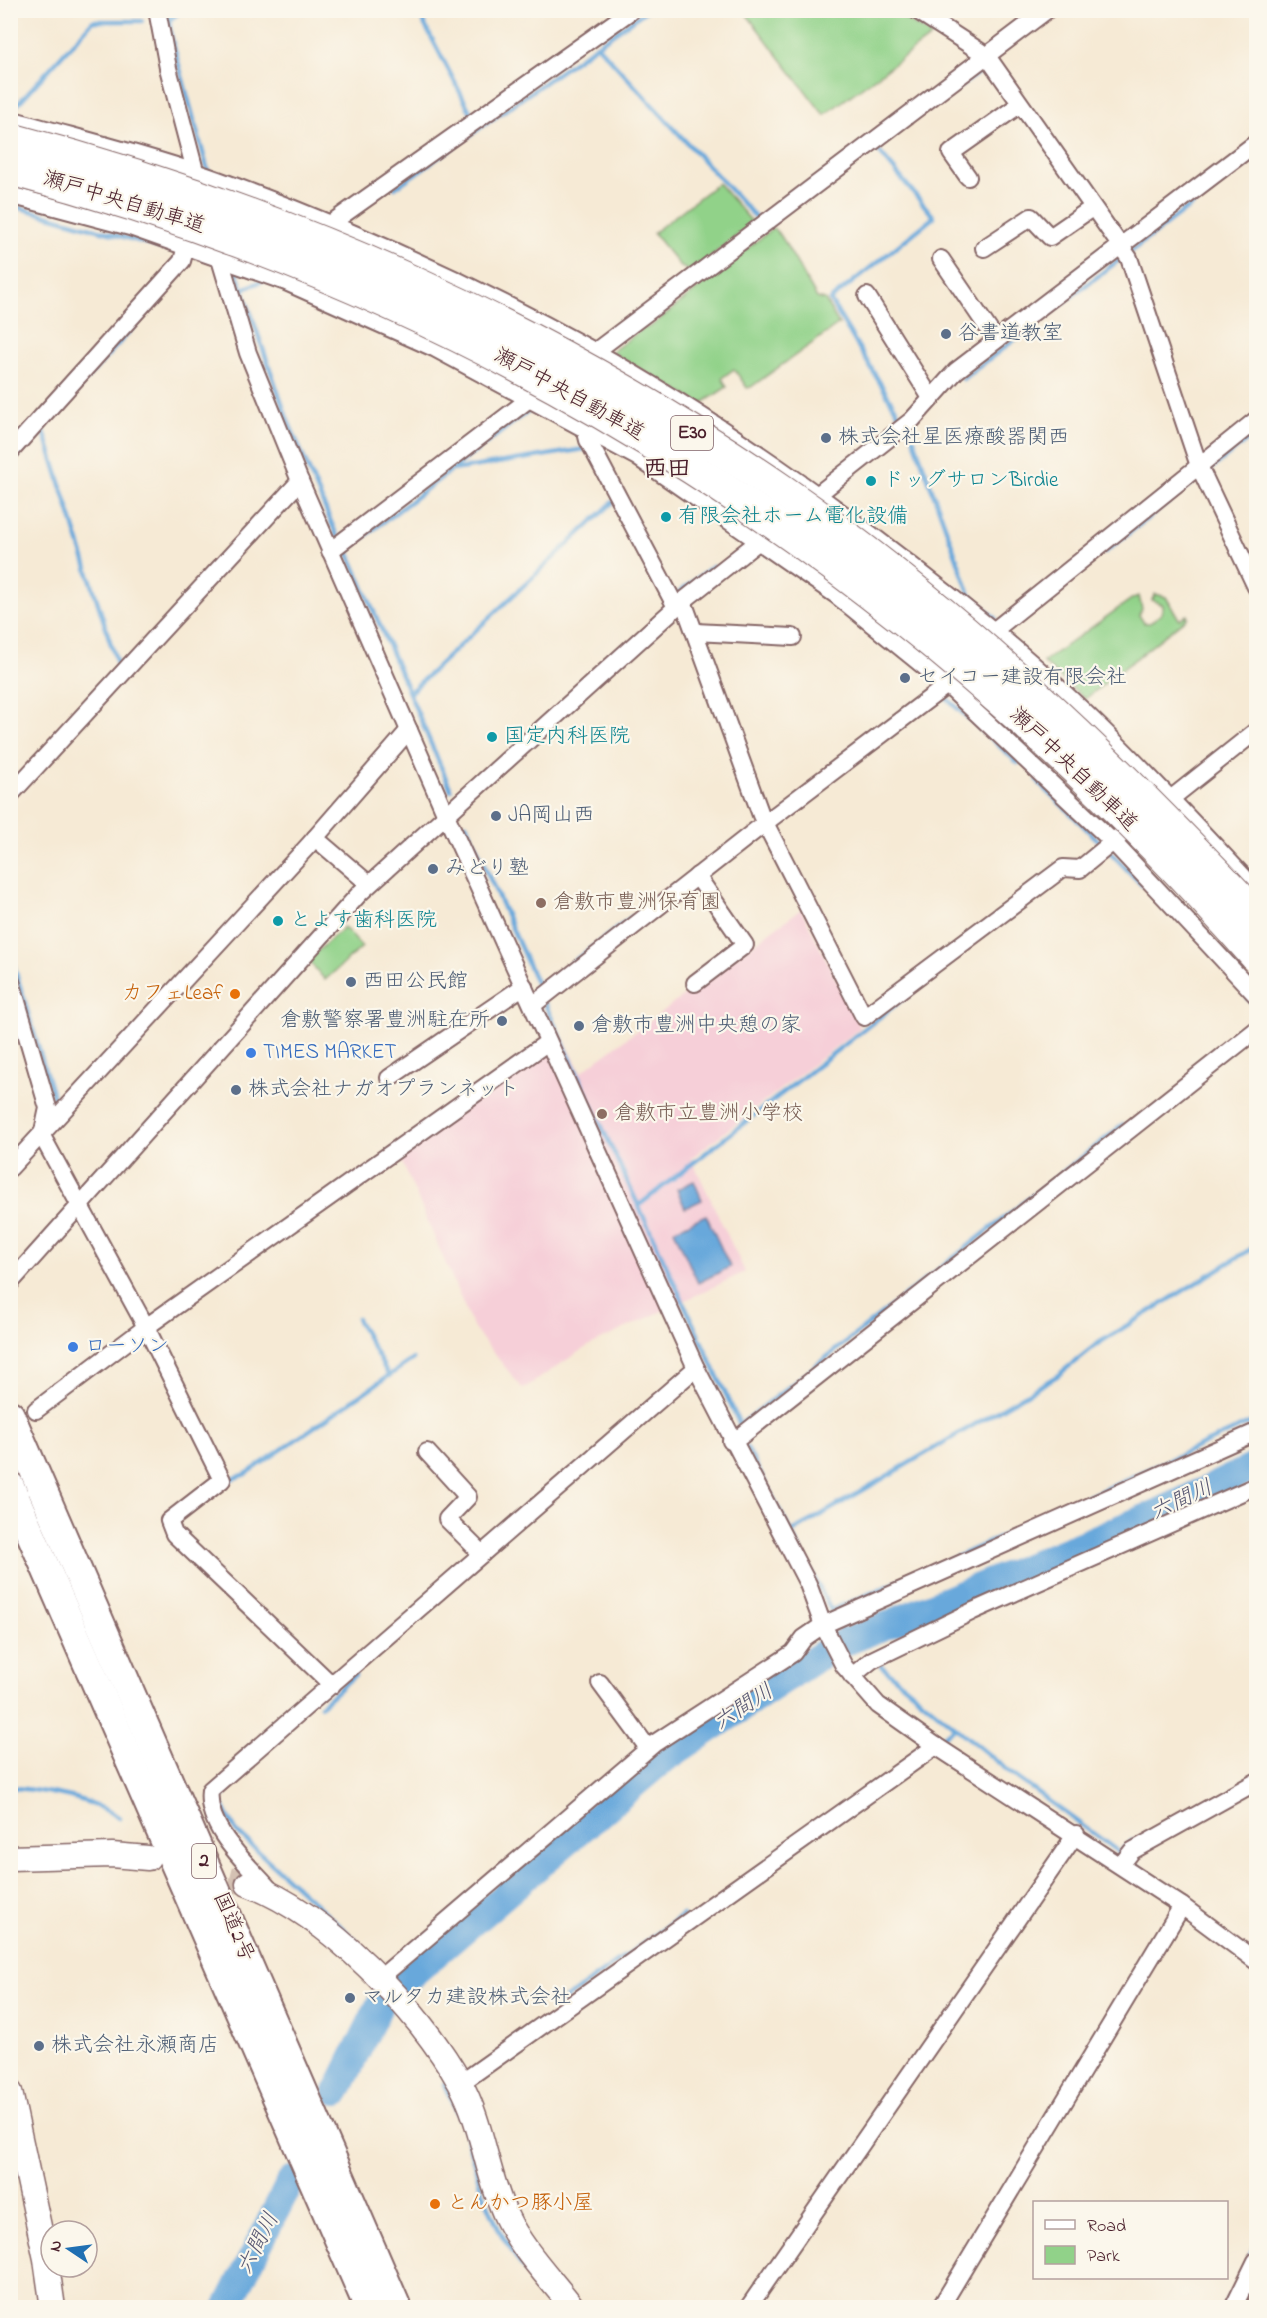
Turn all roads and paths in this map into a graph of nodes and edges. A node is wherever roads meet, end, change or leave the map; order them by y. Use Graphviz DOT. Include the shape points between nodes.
graph roads {
  1 [pos="632,10"];
  2 [pos="916,10"];
  3 [pos="1047,10"];
  4 [pos="158,11"];
  5 [pos="986,61"];
  6 [pos="1019,105"];
  7 [pos="10,119"];
  8 [pos="10,140"];
  9 [pos="1257,143"];
  10 [pos="10,169"];
  11 [pos="205,176"];
  12 [pos="968,177"];
  13 [pos="10,195"];
  14 [pos="1092,208"];
  15 [pos="336,227"];
  16 [pos="984,248"];
  17 [pos="1124,252"];
  18 [pos="211,255"];
  19 [pos="941,259"];
  20 [pos="867,296"];
  21 [pos="996,340"];
  22 [pos="595,352"];
  23 [pos="530,398"];
  24 [pos="931,398"];
  25 [pos="1257,420"];
  26 [pos="585,428"];
  27 [pos="10,452"];
  28 [pos="1202,471"];
  29 [pos="300,481"];
  30 [pos="818,495"];
  31 [pos="761,542"];
  32 [pos="330,551"];
  33 [pos="1257,587"];
  34 [pos="680,604"];
  35 [pos="992,629"];
  36 [pos="694,632"];
  37 [pos="793,637"];
  38 [pos="948,684"];
  39 [pos="409,730"];
  40 [pos="1257,731"];
  41 [pos="10,795"];
  42 [pos="1171,799"];
  43 [pos="446,815"];
  44 [pos="762,822"];
  45 [pos="315,838"];
  46 [pos="1113,842"];
  47 [pos="697,876"];
  48 [pos="369,884"];
  49 [pos="1257,890"];
  50 [pos="1257,915"];
  51 [pos="1257,956"];
  52 [pos="10,978"];
  53 [pos="695,982"];
  54 [pos="524,986"];
  55 [pos="1257,995"];
  56 [pos="532,1005"];
  57 [pos="1257,1030"];
  58 [pos="548,1042"];
  59 [pos="389,1078"];
  60 [pos="42,1136"];
  61 [pos="10,1168"];
  62 [pos="79,1207"];
  63 [pos="10,1283"];
  64 [pos="150,1324"];
  65 [pos="696,1368"];
  66 [pos="23,1412"];
  67 [pos="1257,1432"];
  68 [pos="731,1441"];
  69 [pos="427,1452"];
  70 [pos="10,1486"];
  71 [pos="1257,1486"];
  72 [pos="482,1554"];
  73 [pos="824,1628"];
  74 [pos="848,1671"];
  75 [pos="600,1683"];
  76 [pos="332,1685"];
  77 [pos="936,1746"];
  78 [pos="648,1748"];
  79 [pos="1257,1782"];
  80 [pos="1076,1834"];
  81 [pos="10,1858"];
  82 [pos="148,1858"];
  83 [pos="1124,1860"];
  84 [pos="248,1884"];
  85 [pos="274,1894"];
  86 [pos="1182,1906"];
  87 [pos="1257,1961"];
  88 [pos="385,1975"];
  89 [pos="461,2083"];
  90 [pos="10,2092"];
  91 [pos="1257,2261"];
  92 [pos="53,2307"];
  93 [pos="369,2307"];
  94 [pos="397,2307"];
  95 [pos="573,2307"];
  96 [pos="748,2307"];
  97 [pos="939,2307"];
  98 [pos="1233,2307"];
  1 -- 15 [label="street"];
  2 -- 5 [label="street"];
  3 -- 5 [label="street"];
  4 -- 11 [label="street" via="168,68"];
  5 -- 6 [label="street"];
  5 -- 22 [label="street"];
  6 -- 12 [label="street" via="951,153"];
  6 -- 14 [label="street"];
  7 -- 11 [label="street"];
  8 -- 50 [label="highway, 瀬戸中央自動車道 / E30, bridge" via="142,176 324,243 502,325 689,431 784,492 962,630 1096,750"];
  9 -- 17 [label="street"];
  10 -- 51 [label="highway, 瀬戸中央自動車道 / E30, bridge" via="222,234 344,282 498,355 674,454 848,575 1003,703 1161,854"];
  11 -- 15 [label="street"];
  11 -- 18 [label="street"];
  13 -- 18 [label="street" via="130,227"];
  14 -- 16 [label="street" via="1050,237 1031,217"];
  14 -- 17 [label="street"];
  15 -- 22 [label="street" via="435,270"];
  17 -- 21 [label="street"];
  17 -- 28 [label="street"];
  18 -- 23 [label="street" via="270,275 434,348"];
  18 -- 27 [label="street" via="182,261"];
  18 -- 29 [label="street"];
  19 -- 21 [label="street"];
  20 -- 24 [label="street"];
  21 -- 24 [label="street" via="956,371"];
  22 -- 23 [label="street"];
  22 -- 30 [label="street"];
  23 -- 26 [label="street"];
  23 -- 32 [label="street"];
  24 -- 30 [label="street" via="912,420"];
  25 -- 28 [label="street"];
  26 -- 31 [label="street" via="637,457"];
  26 -- 34 [label="street" via="588,440"];
  28 -- 33 [label="street"];
  28 -- 35 [label="street"];
  29 -- 32 [label="street"];
  29 -- 41 [label="street"];
  30 -- 31 [label="street"];
  30 -- 35 [label="street"];
  31 -- 34 [label="street"];
  31 -- 38 [label="street" via="836,594"];
  32 -- 39 [label="street"];
  34 -- 36 [label="street"];
  34 -- 43 [label="street"];
  35 -- 38 [label="street"];
  35 -- 42 [label="street" via="1085,713"];
  36 -- 37 [label="street"];
  36 -- 44 [label="street"];
  38 -- 44 [label="street"];
  38 -- 46 [label="street"];
  39 -- 43 [label="street"];
  39 -- 45 [label="street"];
  40 -- 42 [label="street"];
  42 -- 46 [label="street"];
  42 -- 49 [label="street"];
  43 -- 48 [label="street"];
  43 -- 54 [label="street"];
  44 -- 46 [label="street" via="864,1017 1063,868 1080,869"];
  44 -- 47 [label="street"];
  45 -- 48 [label="street"];
  45 -- 60 [label="street"];
  46 -- 55 [label="street"];
  47 -- 53 [label="street" via="745,945"];
  47 -- 56 [label="street"];
  48 -- 62 [label="street"];
  52 -- 60 [label="street" via="48,1108"];
  54 -- 56 [label="street"];
  54 -- 59 [label="street"];
  56 -- 58 [label="street"];
  57 -- 68 [label="street"];
  58 -- 64 [label="street"];
  58 -- 65 [label="street"];
  60 -- 61 [label="street"];
  60 -- 62 [label="street"];
  62 -- 63 [label="street"];
  62 -- 64 [label="street"];
  64 -- 66 [label="street"];
  64 -- 76 [label="street" via="222,1480 169,1521 174,1534"];
  65 -- 68 [label="street"];
  65 -- 72 [label="street"];
  66 -- 94 [label="highway, 国道2号 / 2"];
  67 -- 73 [label="street"];
  68 -- 73 [label="street" via="808,1584"];
  69 -- 72 [label="street" via="468,1497 447,1519"];
  70 -- 93 [label="highway, 国道2号 / 2"];
  71 -- 74 [label="street" via="973,1611"];
  72 -- 76 [label="street"];
  73 -- 74 [label="street"];
  73 -- 78 [label="street" via="804,1638 792,1653"];
  74 -- 77 [label="street" via="878,1705"];
  75 -- 78 [label="street"];
  76 -- 85 [label="street" via="210,1790 208,1803 222,1834"];
  77 -- 80 [label="street"];
  77 -- 89 [label="street"];
  78 -- 88 [label="street"];
  79 -- 83 [label="street"];
  80 -- 83 [label="street"];
  80 -- 96 [label="street"];
  81 -- 82 [label="main road"];
  83 -- 86 [label="street"];
  84 -- 85 [label="main road"];
  85 -- 88 [label="main road"];
  86 -- 87 [label="street"];
  86 -- 97 [label="street"];
  88 -- 89 [label="main road"];
  89 -- 95 [label="main road" via="505,2214 519,2240"];
  90 -- 92 [label="main road"];
  91 -- 98 [label="street"];
}
